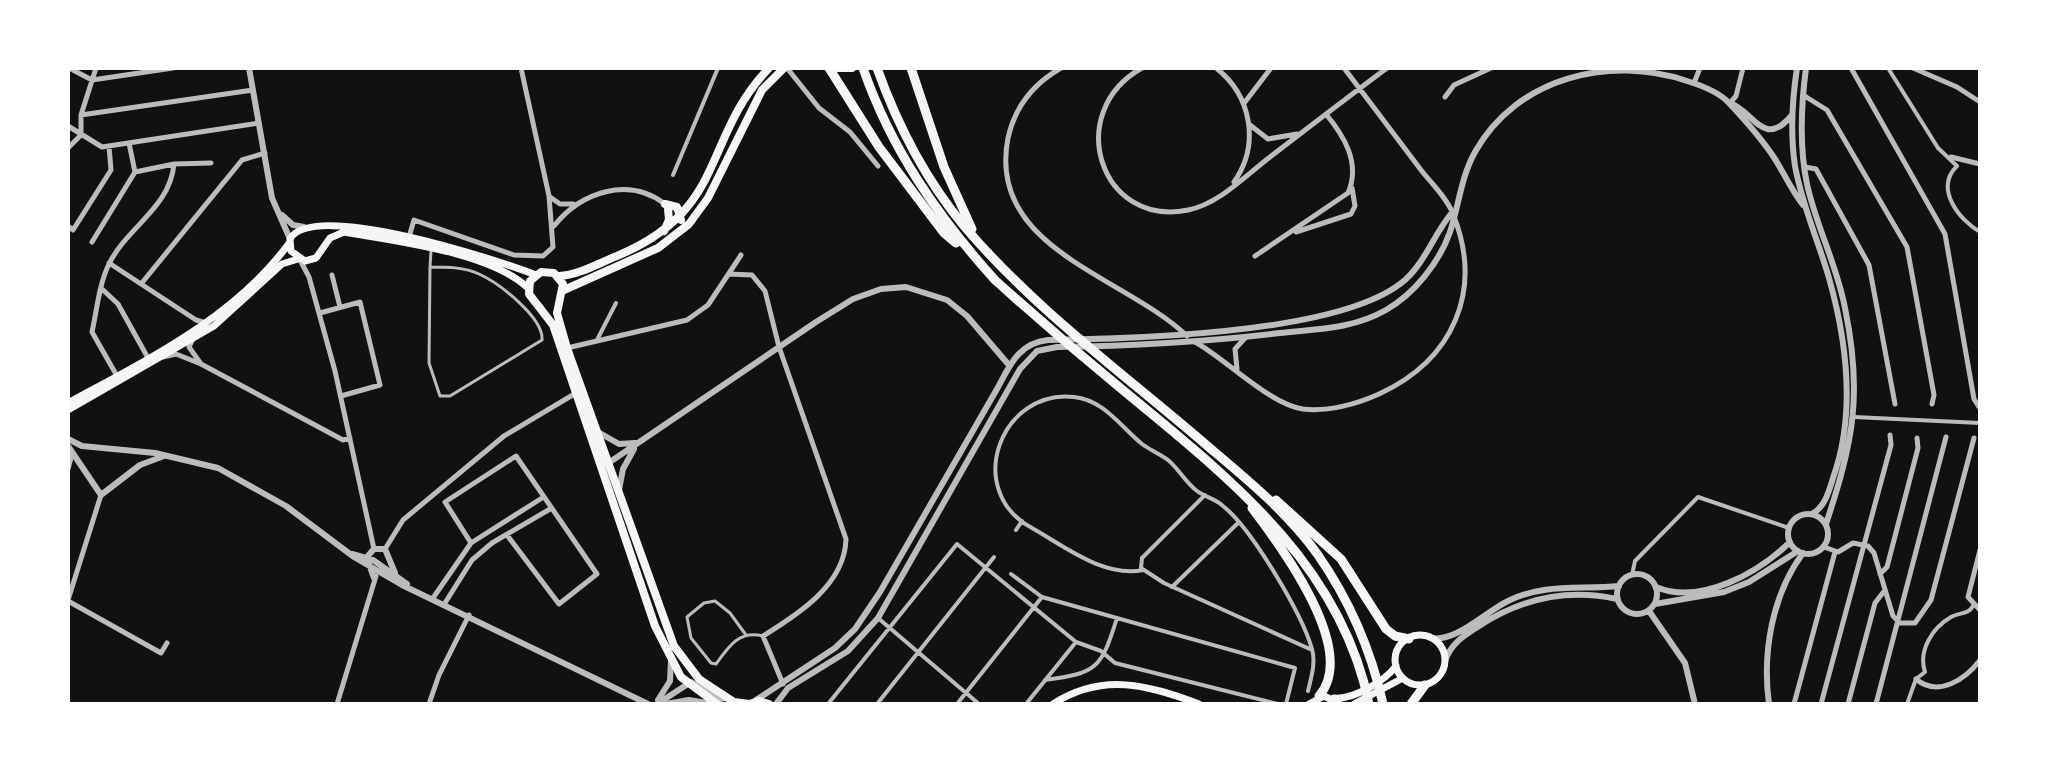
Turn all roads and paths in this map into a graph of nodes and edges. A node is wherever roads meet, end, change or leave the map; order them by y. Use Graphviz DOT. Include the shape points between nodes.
graph roads {
  1 [pos="69,68"];
  2 [pos="96,68"];
  3 [pos="173,68"];
  4 [pos="249,68"];
  5 [pos="521,68"];
  6 [pos="718,68"];
  7 [pos="769,68"];
  8 [pos="786,68"];
  9 [pos="832,68"];
  10 [pos="852,68"];
  11 [pos="863,68"];
  12 [pos="877,68"];
  13 [pos="911,68"];
  14 [pos="1061,68"];
  15 [pos="1142,68"];
  16 [pos="1216,68"];
  17 [pos="1271,68"];
  18 [pos="1344,68"];
  19 [pos="1387,68"];
  20 [pos="1491,68"];
  21 [pos="1639,68"];
  22 [pos="1700,68"];
  23 [pos="1743,68"];
  24 [pos="1797,68"];
  25 [pos="1806,68"];
  26 [pos="1851,68"];
  27 [pos="1888,68"];
  28 [pos="1913,68"];
  29 [pos="1470,71"];
  30 [pos="92,80"];
  31 [pos="1694,83"];
  32 [pos="1360,88"];
  33 [pos="253,90"];
  34 [pos="1803,95"];
  35 [pos="1445,97"];
  36 [pos="1980,102"];
  37 [pos="1244,103"];
  38 [pos="1730,103"];
  39 [pos="1326,114"];
  40 [pos="81,115"];
  41 [pos="1792,115"];
  42 [pos="259,123"];
  43 [pos="1248,123"];
  44 [pos="68,126"];
  45 [pos="1302,132"];
  46 [pos="81,135"];
  47 [pos="129,143"];
  48 [pos="109,146"];
  49 [pos="68,148"];
  50 [pos="265,153"];
  51 [pos="1951,157"];
  52 [pos="211,163"];
  53 [pos="174,164"];
  54 [pos="1980,164"];
  55 [pos="878,166"];
  56 [pos="1805,167"];
  57 [pos="135,172"];
  58 [pos="673,175"];
  59 [pos="1351,185"];
  60 [pos="1222,194"];
  61 [pos="549,196"];
  62 [pos="700,202"];
  63 [pos="574,204"];
  64 [pos="669,205"];
  65 [pos="1803,205"];
  66 [pos="1453,212"];
  67 [pos="282,215"];
  68 [pos="681,217"];
  69 [pos="68,226"];
  70 [pos="304,227"];
  71 [pos="554,227"];
  72 [pos="315,229"];
  73 [pos="664,232"];
  74 [pos="1980,232"];
  75 [pos="1291,233"];
  76 [pos="409,237"];
  77 [pos="290,240"];
  78 [pos="669,241"];
  79 [pos="978,241"];
  80 [pos="92,242"];
  81 [pos="324,244"];
  82 [pos="431,250"];
  83 [pos="741,255"];
  84 [pos="973,256"];
  85 [pos="1255,256"];
  86 [pos="316,258"];
  87 [pos="299,259"];
  88 [pos="109,263"];
  89 [pos="430,267"];
  90 [pos="729,274"];
  91 [pos="332,275"];
  92 [pos="536,275"];
  93 [pos="559,276"];
  94 [pos="309,277"];
  95 [pos="141,284"];
  96 [pos="528,288"];
  97 [pos="102,289"];
  98 [pos="564,290"];
  99 [pos="559,302"];
  100 [pos="616,303"];
  101 [pos="340,307"];
  102 [pos="541,307"];
  103 [pos="320,313"];
  104 [pos="207,323"];
  105 [pos="1184,333"];
  106 [pos="1246,337"];
  107 [pos="193,339"];
  108 [pos="597,341"];
  109 [pos="1197,343"];
  110 [pos="1184,345"];
  111 [pos="1146,346"];
  112 [pos="779,347"];
  113 [pos="567,348"];
  114 [pos="162,357"];
  115 [pos="148,358"];
  116 [pos="201,364"];
  117 [pos="1009,364"];
  118 [pos="1020,369"];
  119 [pos="1237,370"];
  120 [pos="1004,372"];
  121 [pos="117,376"];
  122 [pos="1016,377"];
  123 [pos="576,393"];
  124 [pos="341,396"];
  125 [pos="68,403"];
  126 [pos="1895,404"];
  127 [pos="1932,404"];
  128 [pos="1979,407"];
  129 [pos="68,410"];
  130 [pos="1854,417"];
  131 [pos="1980,423"];
  132 [pos="595,428"];
  133 [pos="1890,435"];
  134 [pos="1946,437"];
  135 [pos="350,438"];
  136 [pos="1917,438"];
  137 [pos="1974,438"];
  138 [pos="68,439"];
  139 [pos="639,443"];
  140 [pos="68,446"];
  141 [pos="82,446"];
  142 [pos="138,451"];
  143 [pos="72,454"];
  144 [pos="164,456"];
  145 [pos="598,457"];
  146 [pos="608,464"];
  147 [pos="140,465"];
  148 [pos="82,467"];
  149 [pos="68,469"];
  150 [pos="1235,487"];
  151 [pos="1262,493"];
  152 [pos="101,495"];
  153 [pos="1205,495"];
  154 [pos="542,498"];
  155 [pos="621,503"];
  156 [pos="550,509"];
  157 [pos="1812,514"];
  158 [pos="1022,521"];
  159 [pos="1239,522"];
  160 [pos="921,523"];
  161 [pos="1826,524"];
  162 [pos="929,527"];
  163 [pos="1789,528"];
  164 [pos="1016,530"];
  165 [pos="507,535"];
  166 [pos="1790,542"];
  167 [pos="471,543"];
  168 [pos="1864,544"];
  169 [pos="1824,547"];
  170 [pos="374,549"];
  171 [pos="385,549"];
  172 [pos="1980,550"];
  173 [pos="1800,552"];
  174 [pos="1835,552"];
  175 [pos="352,554"];
  176 [pos="367,557"];
  177 [pos="994,557"];
  178 [pos="369,565"];
  179 [pos="1776,565"];
  180 [pos="386,568"];
  181 [pos="985,568"];
  182 [pos="1143,570"];
  183 [pos="1011,574"];
  184 [pos="1880,574"];
  185 [pos="1632,575"];
  186 [pos="374,578"];
  187 [pos="1787,581"];
  188 [pos="407,584"];
  189 [pos="1619,586"];
  190 [pos="1172,587"];
  191 [pos="1656,587"];
  192 [pos="1885,590"];
  193 [pos="1042,597"];
  194 [pos="433,598"];
  195 [pos="1617,599"];
  196 [pos="68,600"];
  197 [pos="445,603"];
  198 [pos="1655,604"];
  199 [pos="1973,606"];
  200 [pos="869,609"];
  201 [pos="1034,609"];
  202 [pos="1980,610"];
  203 [pos="1649,611"];
  204 [pos="469,615"];
  205 [pos="878,618"];
  206 [pos="1117,618"];
  207 [pos="1898,622"];
  208 [pos="890,630"];
  209 [pos="746,635"];
  210 [pos="763,636"];
  211 [pos="1430,638"];
  212 [pos="1409,639"];
  213 [pos="1076,642"];
  214 [pos="167,643"];
  215 [pos="1312,650"];
  216 [pos="917,653"];
  217 [pos="1106,655"];
  218 [pos="671,660"];
  219 [pos="1980,660"];
  220 [pos="1445,661"];
  221 [pos="1396,666"];
  222 [pos="1403,678"];
  223 [pos="1916,679"];
  224 [pos="1045,680"];
  225 [pos="781,682"];
  226 [pos="688,683"];
  227 [pos="1425,685"];
  228 [pos="788,688"];
  229 [pos="1308,691"];
  230 [pos="966,693"];
  231 [pos="1319,696"];
  232 [pos="726,698"];
  233 [pos="1337,701"];
  234 [pos="751,703"];
  235 [pos="337,704"];
  236 [pos="429,704"];
  237 [pos="648,704"];
  238 [pos="656,704"];
  239 [pos="666,704"];
  240 [pos="715,704"];
  241 [pos="769,704"];
  242 [pos="776,704"];
  243 [pos="828,704"];
  244 [pos="877,704"];
  245 [pos="957,704"];
  246 [pos="979,704"];
  247 [pos="1026,704"];
  248 [pos="1053,704"];
  249 [pos="1199,704"];
  250 [pos="1278,704"];
  251 [pos="1286,704"];
  252 [pos="1309,704"];
  253 [pos="1354,704"];
  254 [pos="1369,704"];
  255 [pos="1383,704"];
  256 [pos="1411,704"];
  257 [pos="1695,704"];
  258 [pos="1769,704"];
  259 [pos="1794,704"];
  260 [pos="1821,704"];
  261 [pos="1848,704"];
  262 [pos="1876,704"];
  263 [pos="1907,704"];
  1 -- 30 [label="street"];
  2 -- 30 [label="street"];
  3 -- 30 [label="street"];
  4 -- 33 [label="street"];
  5 -- 61 [label="street"];
  6 -- 58 [label="street"];
  7 -- 62 [label="main road" via="743,102"];
  8 -- 55 [label="street"];
  8 -- 62 [label="main road" via="762,90"];
  9 -- 10 [label="main road"];
  9 -- 84 [label="highway" via="879,147 936,222"];
  11 -- 84 [label="highway" via="901,154"];
  12 -- 79 [label="highway" via="925,169"];
  13 -- 79 [label="highway" via="944,167"];
  14 -- 105 [label="street" via="1025,96 1010,127 1006,172 1015,205 1039,237"];
  15 -- 60 [label="street" via="1122,77 1106,101 1097,130 1101,159 1115,185 1138,204 1167,212 1196,209"];
  16 -- 37 [label="street"];
  17 -- 37 [label="street"];
  18 -- 32 [label="street"];
  19 -- 32 [label="street"];
  20 -- 29 [label="street"];
  21 -- 31 [label="street"];
  21 -- 66 [label="street" via="1579,75 1523,100 1494,125 1474,154"];
  22 -- 31 [label="street"];
  23 -- 38 [label="street"];
  24 -- 41 [label="street"];
  25 -- 34 [label="street"];
  26 -- 128 [label="street" via="1945,234"];
  27 -- 51 [label="street" via="1938,148"];
  28 -- 36 [label="street"];
  29 -- 35 [label="street"];
  30 -- 40 [label="street"];
  31 -- 38 [label="street"];
  32 -- 39 [label="street"];
  32 -- 66 [label="street"];
  33 -- 40 [label="street"];
  33 -- 42 [label="street"];
  34 -- 56 [label="street"];
  34 -- 127 [label="street" via="1827,110 1907,247"];
  37 -- 43 [label="street"];
  38 -- 41 [label="street" via="1759,127 1781,125"];
  38 -- 65 [label="street" via="1762,140"];
  39 -- 45 [label="street"];
  39 -- 59 [label="street" via="1348,143"];
  40 -- 46 [label="street"];
  41 -- 65 [label="street"];
  42 -- 47 [label="street"];
  42 -- 50 [label="street"];
  43 -- 45 [label="street" via="1268,139"];
  43 -- 60 [label="street" via="1245,162"];
  44 -- 46 [label="street"];
  45 -- 60 [label="street"];
  46 -- 48 [label="street"];
  46 -- 49 [label="street"];
  47 -- 48 [label="street"];
  47 -- 57 [label="street"];
  48 -- 69 [label="street" via="111,170 73,230"];
  50 -- 67 [label="street" via="272,198"];
  50 -- 95 [label="street" via="242,160"];
  51 -- 54 [label="street"];
  51 -- 74 [label="street" via="1957,166 1948,179 1949,196 1964,221"];
  52 -- 53 [label="street"];
  53 -- 57 [label="street"];
  53 -- 88 [label="street" via="172,185"];
  56 -- 126 [label="street" via="1816,169 1869,265"];
  56 -- 130 [label="street" via="1845,308"];
  57 -- 80 [label="street"];
  59 -- 75 [label="street" via="1341,200"];
  59 -- 75 [label="street" via="1351,214"];
  61 -- 63 [label="street" via="560,204"];
  61 -- 71 [label="street"];
  62 -- 64 [label="main road"];
  62 -- 68 [label="main road"];
  62 -- 78 [label="main road" via="689,224"];
  63 -- 64 [label="street" via="612,190 652,193"];
  63 -- 71 [label="street"];
  64 -- 68 [label="main road"];
  64 -- 73 [label="main road"];
  65 -- 157 [label="street" via="1836,306 1846,398 1840,457 1823,504"];
  66 -- 105 [label="street" via="1406,279 1356,308"];
  66 -- 106 [label="street" via="1450,232 1427,272 1387,309 1328,329"];
  66 -- 119 [label="street" via="1464,262 1457,322 1446,342 1408,379 1355,403 1306,409 1269,393"];
  67 -- 70 [label="street"];
  67 -- 77 [label="street"];
  68 -- 73 [label="main road"];
  68 -- 78 [label="main road"];
  70 -- 72 [label="main road"];
  70 -- 77 [label="main road"];
  71 -- 76 [label="street" via="549,252 528,258 414,220"];
  72 -- 76 [label="main road" via="338,223"];
  72 -- 81 [label="main road"];
  73 -- 93 [label="main road" via="644,245"];
  75 -- 85 [label="street"];
  76 -- 92 [label="main road"];
  77 -- 87 [label="main road"];
  77 -- 104 [label="main road" via="243,294"];
  78 -- 98 [label="main road"];
  79 -- 151 [label="highway" via="1037,299"];
  81 -- 82 [label="main road" via="344,232"];
  81 -- 86 [label="main road"];
  82 -- 89 [label="lane"];
  82 -- 96 [label="main road" via="504,271"];
  83 -- 90 [label="street"];
  84 -- 150 [label="highway"];
  86 -- 87 [label="main road"];
  86 -- 94 [label="street"];
  87 -- 94 [label="street"];
  87 -- 107 [label="main road" via="282,264 234,311"];
  88 -- 95 [label="street"];
  88 -- 97 [label="street"];
  89 -- 89 [label="lane" via="457,268 491,281 527,311 542,331 542,340 450,396 440,396 429,363"];
  90 -- 108 [label="street" via="708,305 687,320"];
  90 -- 112 [label="street" via="746,273 761,283"];
  91 -- 101 [label="street"];
  92 -- 93 [label="main road" via="548,271"];
  92 -- 96 [label="main road"];
  93 -- 98 [label="main road"];
  94 -- 103 [label="street"];
  95 -- 104 [label="street"];
  96 -- 102 [label="main road" via="531,300"];
  97 -- 115 [label="street" via="118,304"];
  97 -- 121 [label="street" via="92,332"];
  98 -- 99 [label="main road"];
  99 -- 102 [label="main road"];
  99 -- 113 [label="main road"];
  100 -- 108 [label="street"];
  101 -- 103 [label="street"];
  101 -- 124 [label="street" via="360,302 380,385"];
  102 -- 123 [label="main road" via="553,325"];
  103 -- 124 [label="street"];
  104 -- 115 [label="main road"];
  105 -- 109 [label="street"];
  105 -- 110 [label="street"];
  105 -- 111 [label="street" via="1173,341"];
  105 -- 117 [label="street" via="1048,340 1033,344"];
  106 -- 109 [label="street"];
  106 -- 119 [label="street" via="1235,349"];
  107 -- 114 [label="main road"];
  107 -- 116 [label="street" via="190,349"];
  108 -- 113 [label="street"];
  109 -- 110 [label="street"];
  109 -- 119 [label="street"];
  110 -- 111 [label="street"];
  111 -- 118 [label="street" via="1057,347 1037,351"];
  112 -- 117 [label="street" via="859,296 906,287 956,306"];
  112 -- 139 [label="street"];
  112 -- 210 [label="street" via="846,546 811,605"];
  113 -- 132 [label="main road"];
  114 -- 116 [label="street" via="176,354"];
  114 -- 129 [label="main road"];
  115 -- 121 [label="main road"];
  116 -- 135 [label="street" via="343,440"];
  117 -- 118 [label="street"];
  117 -- 120 [label="street"];
  118 -- 122 [label="street"];
  120 -- 122 [label="street"];
  120 -- 160 [label="street"];
  121 -- 125 [label="main road"];
  122 -- 162 [label="street"];
  123 -- 145 [label="main road"];
  123 -- 171 [label="street" via="504,436 403,520"];
  124 -- 135 [label="street"];
  130 -- 131 [label="street"];
  130 -- 161 [label="street" via="1849,455"];
  132 -- 139 [label="street" via="611,441"];
  132 -- 146 [label="main road"];
  133 -- 168 [label="street"];
  134 -- 207 [label="street"];
  135 -- 170 [label="street"];
  136 -- 184 [label="street" via="1887,567"];
  137 -- 207 [label="street" via="1931,600 1915,623"];
  138 -- 141 [label="street"];
  139 -- 146 [label="street"];
  139 -- 155 [label="street" via="623,469"];
  140 -- 143 [label="street"];
  141 -- 142 [label="street"];
  141 -- 143 [label="street"];
  142 -- 144 [label="street"];
  142 -- 147 [label="street"];
  143 -- 148 [label="street"];
  143 -- 149 [label="street"];
  144 -- 147 [label="street"];
  144 -- 175 [label="street" via="218,468 252,485"];
  145 -- 146 [label="street"];
  145 -- 218 [label="main road"];
  146 -- 155 [label="main road"];
  147 -- 152 [label="street"];
  148 -- 149 [label="street"];
  148 -- 152 [label="street"];
  150 -- 231 [label="highway" via="1280,546 1324,630 1331,670"];
  150 -- 254 [label="highway" via="1288,538 1332,601 1361,669"];
  151 -- 212 [label="highway" via="1279,501 1341,559 1391,635"];
  151 -- 255 [label="highway" via="1298,530 1341,591"];
  152 -- 196 [label="street"];
  153 -- 158 [label="street" via="1101,405 1054,397 1023,413 997,443 996,482"];
  153 -- 159 [label="street"];
  153 -- 182 [label="street" via="1142,558"];
  154 -- 156 [label="street"];
  154 -- 167 [label="street"];
  154 -- 167 [label="street" via="516,456 445,502"];
  155 -- 232 [label="main road" via="674,646 699,679"];
  156 -- 165 [label="street"];
  156 -- 165 [label="street" via="597,574 559,604"];
  157 -- 161 [label="street"];
  157 -- 163 [label="street" via="1801,515"];
  158 -- 164 [label="street"];
  158 -- 182 [label="street" via="1096,563 1130,573"];
  159 -- 190 [label="street"];
  159 -- 215 [label="street" via="1297,614"];
  160 -- 162 [label="street"];
  160 -- 200 [label="street"];
  161 -- 169 [label="street"];
  162 -- 205 [label="street"];
  163 -- 166 [label="street"];
  163 -- 185 [label="street" via="1698,497 1635,561"];
  165 -- 197 [label="street" via="472,560"];
  166 -- 173 [label="street"];
  166 -- 191 [label="street" via="1758,568 1723,584 1680,592"];
  167 -- 194 [label="street"];
  168 -- 174 [label="street"];
  168 -- 184 [label="street" via="1874,553"];
  168 -- 260 [label="street"];
  169 -- 173 [label="street"];
  169 -- 174 [label="street"];
  170 -- 171 [label="street"];
  170 -- 176 [label="street"];
  171 -- 180 [label="street"];
  172 -- 199 [label="street" via="1968,594"];
  173 -- 179 [label="street"];
  173 -- 187 [label="street"];
  174 -- 259 [label="street"];
  175 -- 176 [label="street"];
  175 -- 178 [label="street"];
  176 -- 178 [label="street"];
  176 -- 180 [label="street"];
  177 -- 181 [label="street"];
  178 -- 180 [label="street"];
  178 -- 186 [label="street"];
  179 -- 187 [label="street" via="1787,572"];
  179 -- 198 [label="street" via="1724,592"];
  180 -- 186 [label="street"];
  180 -- 188 [label="street"];
  180 -- 188 [label="street"];
  181 -- 201 [label="street"];
  181 -- 208 [label="street" via="957,544"];
  181 -- 216 [label="street"];
  182 -- 190 [label="street"];
  183 -- 193 [label="street"];
  184 -- 192 [label="street"];
  185 -- 189 [label="street"];
  185 -- 191 [label="street" via="1646,576"];
  186 -- 235 [label="street"];
  187 -- 258 [label="street" via="1768,644"];
  188 -- 194 [label="street"];
  189 -- 195 [label="street"];
  189 -- 211 [label="street" via="1567,586 1524,594 1453,635"];
  190 -- 215 [label="street"];
  191 -- 198 [label="street"];
  192 -- 207 [label="street"];
  192 -- 261 [label="street" via="1875,603"];
  193 -- 201 [label="street"];
  193 -- 206 [label="street"];
  194 -- 197 [label="street"];
  195 -- 203 [label="street" via="1631,614"];
  195 -- 220 [label="street" via="1562,594 1525,602 1457,641"];
  196 -- 214 [label="street" via="161,653"];
  197 -- 204 [label="street"];
  198 -- 203 [label="street"];
  199 -- 202 [label="street"];
  199 -- 223 [label="street" via="1935,631 1924,650 1925,672"];
  200 -- 205 [label="street"];
  200 -- 225 [label="street" via="835,648"];
  201 -- 213 [label="street"];
  201 -- 230 [label="street"];
  203 -- 257 [label="street" via="1685,663"];
  204 -- 236 [label="street"];
  204 -- 237 [label="street"];
  205 -- 208 [label="street"];
  205 -- 228 [label="street" via="848,651"];
  206 -- 217 [label="street"];
  206 -- 251 [label="street" via="1295,668"];
  207 -- 262 [label="street"];
  208 -- 216 [label="street"];
  208 -- 243 [label="street"];
  209 -- 209 [label="lane" via="711,663 691,638 687,617 715,601"];
  209 -- 210 [label="lane"];
  210 -- 225 [label="street"];
  211 -- 212 [label="main road"];
  211 -- 220 [label="main road" via="1441,647"];
  212 -- 221 [label="main road" via="1397,651"];
  213 -- 217 [label="street"];
  213 -- 224 [label="street"];
  215 -- 229 [label="street"];
  216 -- 230 [label="street"];
  216 -- 244 [label="street"];
  217 -- 224 [label="street" via="1090,672"];
  217 -- 250 [label="street" via="1115,663"];
  218 -- 226 [label="main road"];
  218 -- 238 [label="street" via="670,681"];
  219 -- 223 [label="street" via="1943,687"];
  220 -- 227 [label="main road" via="1439,677"];
  221 -- 222 [label="main road"];
  221 -- 233 [label="main road"];
  222 -- 227 [label="main road"];
  222 -- 253 [label="main road"];
  223 -- 263 [label="street"];
  224 -- 247 [label="street"];
  225 -- 228 [label="street"];
  225 -- 234 [label="street"];
  226 -- 232 [label="street"];
  226 -- 238 [label="street"];
  226 -- 240 [label="main road"];
  227 -- 256 [label="highway"];
  228 -- 242 [label="street"];
  230 -- 245 [label="street"];
  230 -- 246 [label="street"];
  231 -- 233 [label="main road"];
  231 -- 252 [label="main road"];
  232 -- 234 [label="main road"];
  234 -- 241 [label="main road"];
  239 -- 240 [label="street"];
  248 -- 249 [label="main road" via="1112,682 1150,687"];
}
